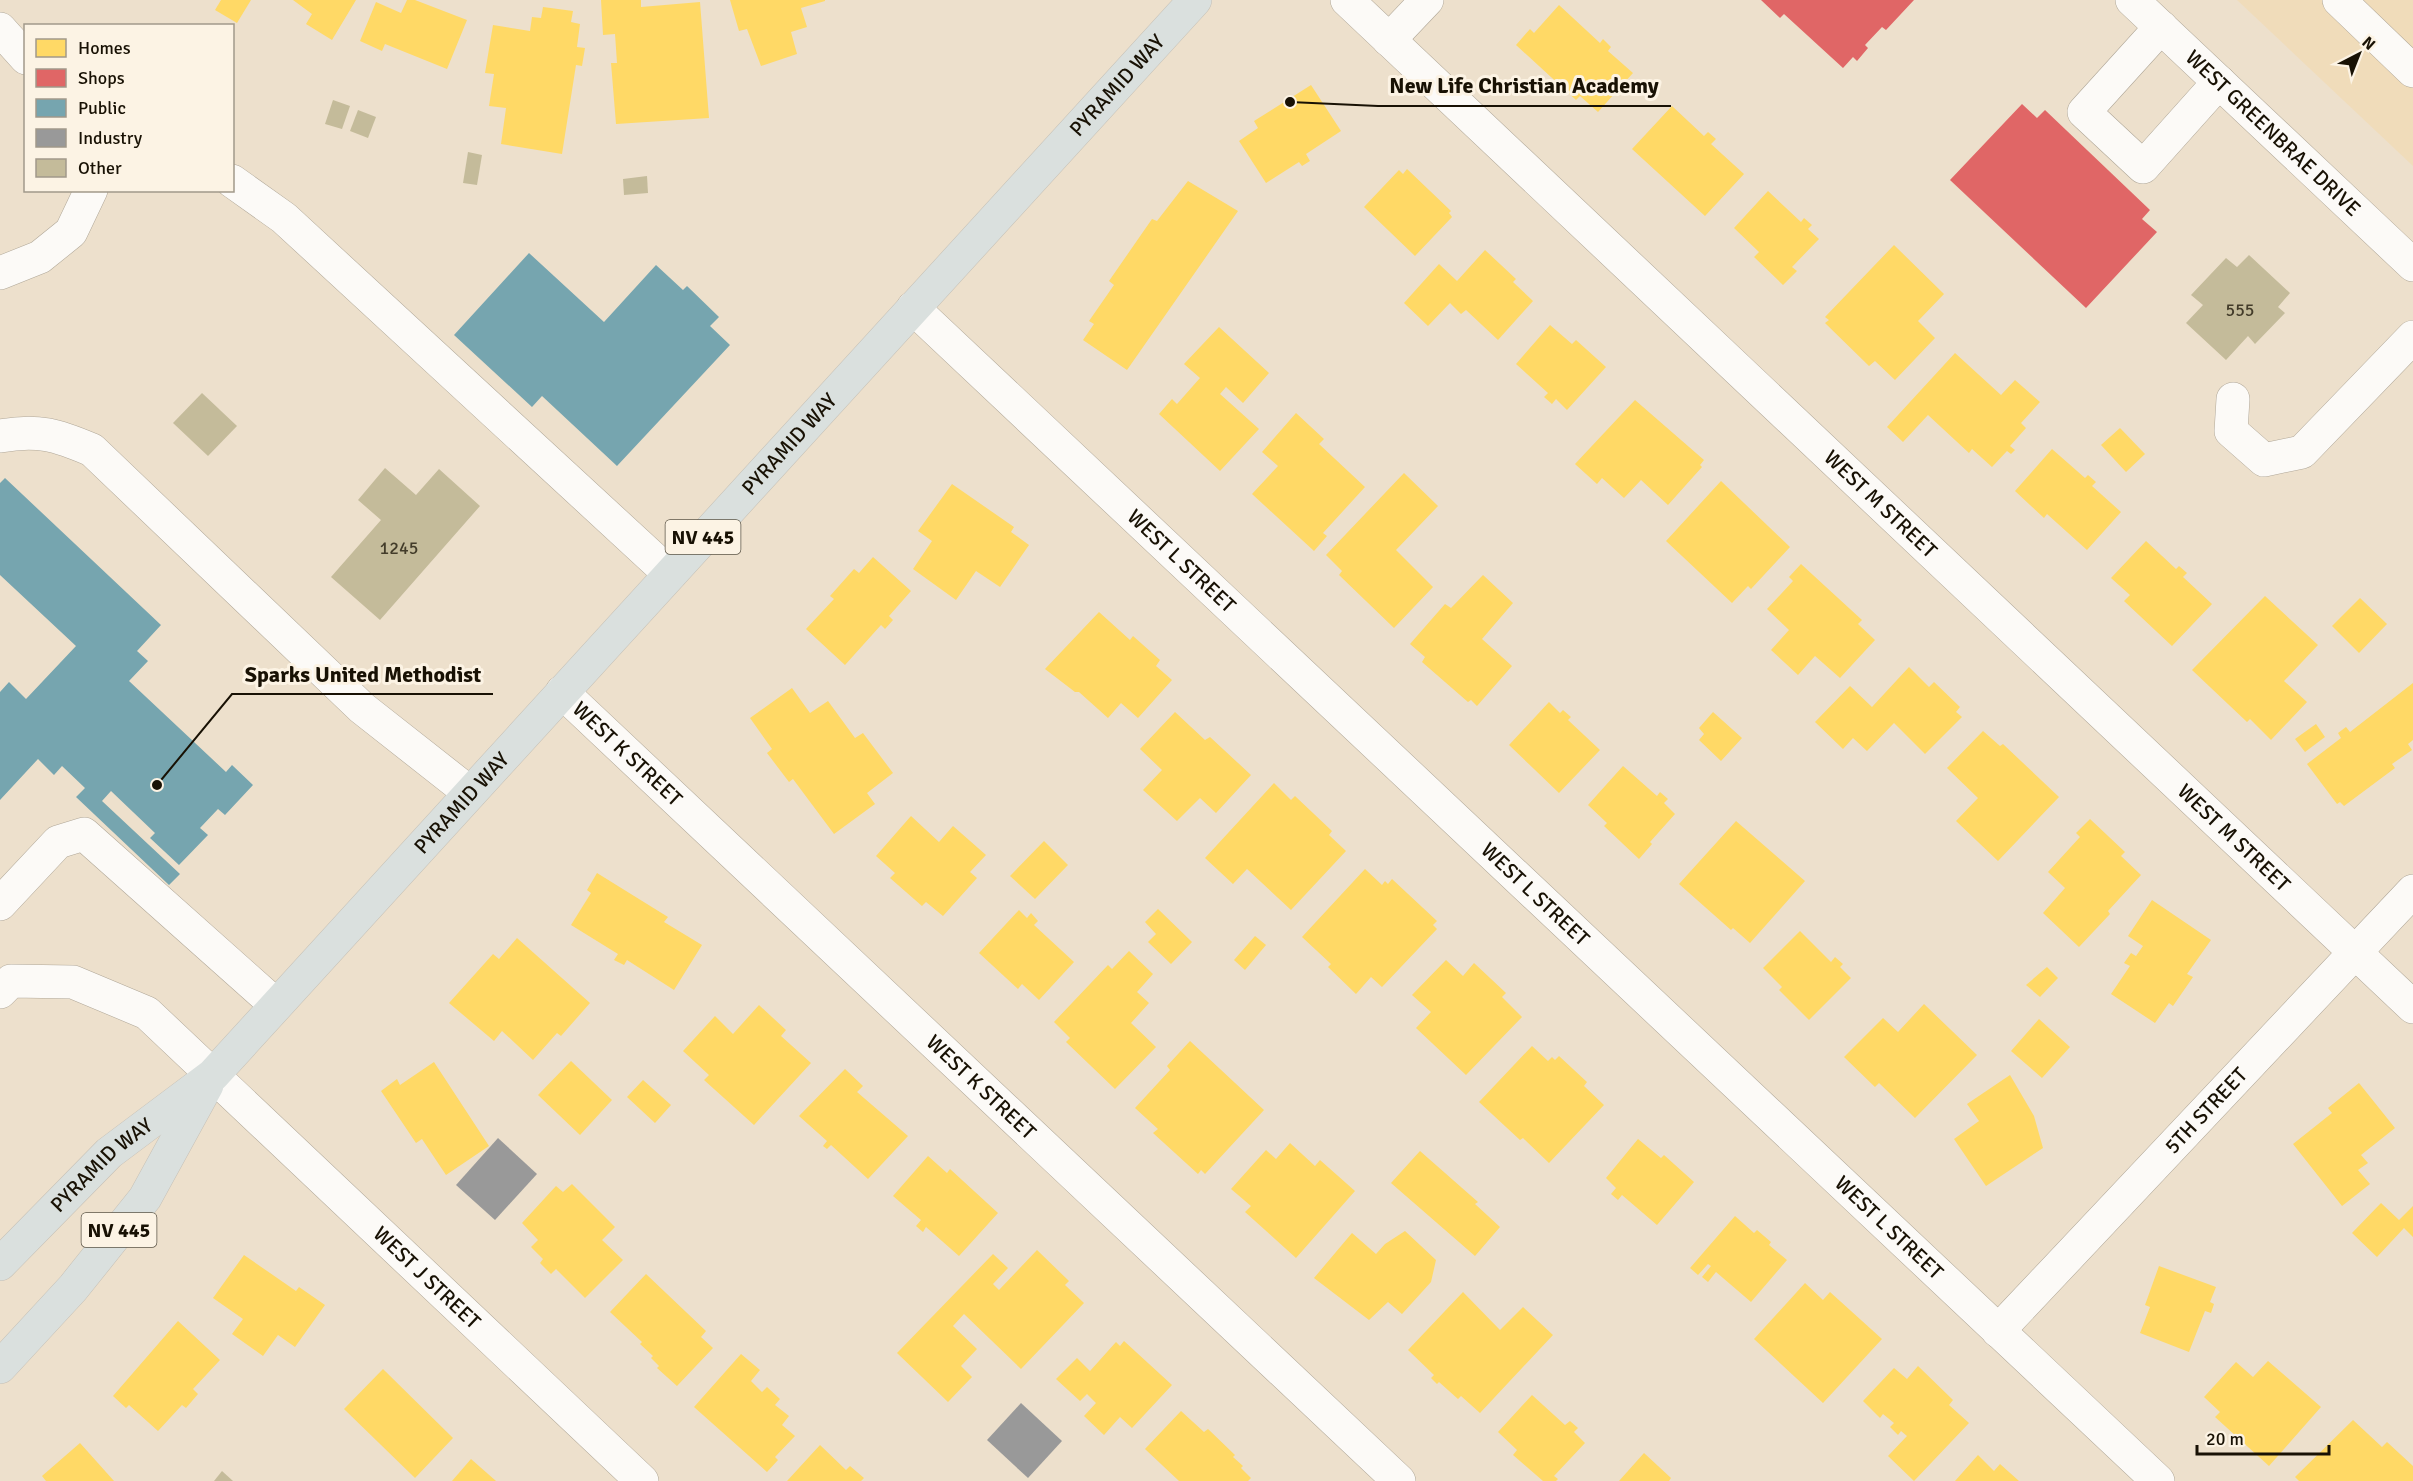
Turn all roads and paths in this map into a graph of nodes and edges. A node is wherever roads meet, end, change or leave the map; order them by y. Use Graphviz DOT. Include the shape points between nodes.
graph roads {
  1 [pos="1195,0"];
  2 [pos="1347,0"];
  3 [pos="1428,0"];
  4 [pos="2132,0"];
  5 [pos="2339,0"];
  6 [pos="2161,27"];
  7 [pos="0,29"];
  8 [pos="1389,40"];
  9 [pos="24,56"];
  10 [pos="2413,71"];
  11 [pos="2219,82"];
  12 [pos="234,182"];
  13 [pos="90,192"];
  14 [pos="2413,265"];
  15 [pos="0,273"];
  16 [pos="913,308"];
  17 [pos="2413,337"];
  18 [pos="2232,399"];
  19 [pos="0,436"];
  20 [pos="670,574"];
  21 [pos="562,692"];
  22 [pos="470,793"];
  23 [pos="2413,891"];
  24 [pos="0,904"];
  25 [pos="2355,952"];
  26 [pos="4,981"];
  27 [pos="276,1005"];
  28 [pos="2413,1007"];
  29 [pos="213,1075"];
  30 [pos="31,1232"];
  31 [pos="0,1245"];
  32 [pos="0,1264"];
  33 [pos="1998,1331"];
  34 [pos="0,1367"];
  35 [pos="642,1481"];
  36 [pos="1399,1481"];
  37 [pos="2158,1481"];
  1 -- 16 [label="main road, PYRAMID WAY / NV 445"];
  2 -- 8 [label="street, WEST M STREET"];
  3 -- 8 [label="street"];
  4 -- 6 [label="street, WEST GREENBRAE DRIVE"];
  5 -- 10 [label="street"];
  6 -- 11 [label="street, WEST GREENBRAE DRIVE"];
  6 -- 11 [label="street" via="2084,112 2143,167"];
  7 -- 9 [label="street"];
  8 -- 25 [label="street, WEST M STREET"];
  11 -- 14 [label="street, WEST GREENBRAE DRIVE"];
  12 -- 20 [label="street" via="284,218"];
  13 -- 15 [label="street" via="71,232 40,257"];
  16 -- 20 [label="main road, PYRAMID WAY / NV 445"];
  16 -- 33 [label="street, WEST L STREET"];
  17 -- 18 [label="street" via="2302,452 2264,460 2231,431"];
  19 -- 22 [label="street" via="54,434 92,450 362,708"];
  20 -- 21 [label="main road, PYRAMID WAY / NV 445"];
  21 -- 22 [label="main road, PYRAMID WAY / NV 445"];
  21 -- 36 [label="street, WEST K STREET"];
  22 -- 27 [label="main road, PYRAMID WAY / NV 445"];
  23 -- 25 [label="street, 5TH STREET"];
  24 -- 27 [label="street" via="58,842 84,834"];
  25 -- 28 [label="street, WEST M STREET"];
  25 -- 33 [label="street, 5TH STREET"];
  26 -- 29 [label="street, WEST J STREET" via="73,982 147,1013"];
  27 -- 29 [label="main road, PYRAMID WAY / NV 445"];
  29 -- 30 [label="main road, PYRAMID WAY / NV 445" via="109,1153"];
  29 -- 34 [label="main road, PYRAMID WAY / NV 445" via="145,1198 73,1288"];
  29 -- 35 [label="street, WEST J STREET"];
  30 -- 31 [label="main road"];
  30 -- 32 [label="main road, PYRAMID WAY / NV 445"];
  33 -- 37 [label="street, WEST L STREET"];
}
